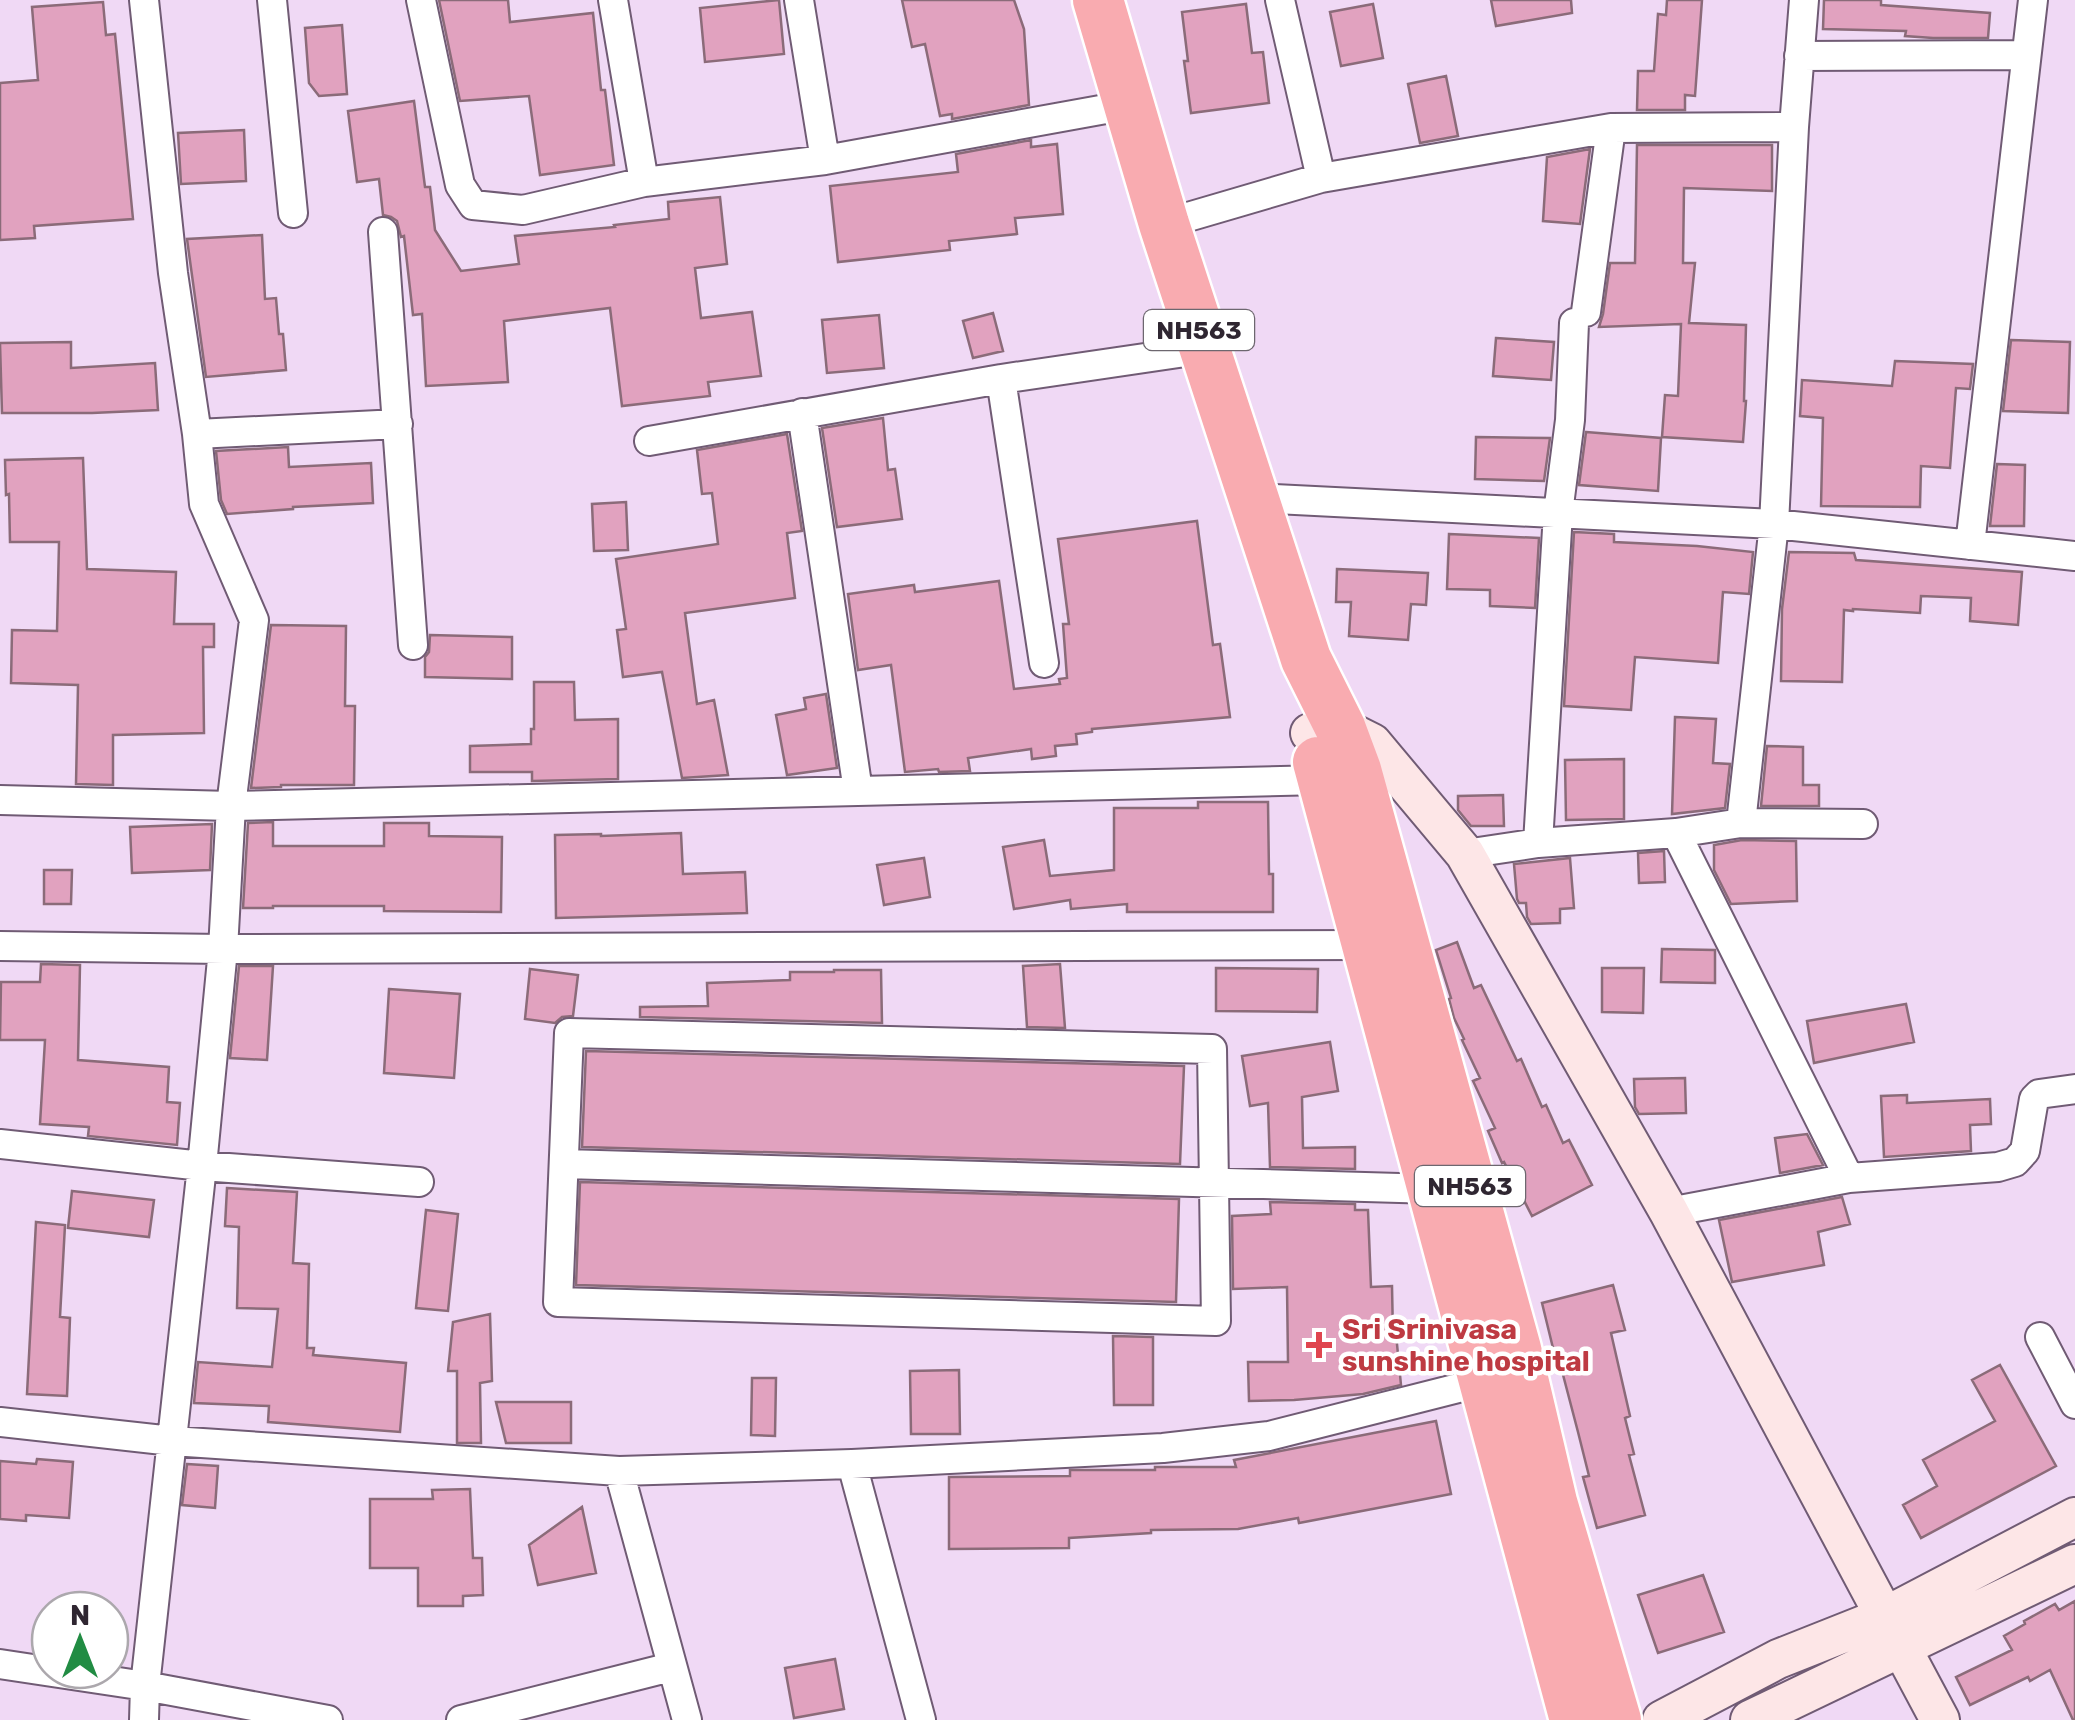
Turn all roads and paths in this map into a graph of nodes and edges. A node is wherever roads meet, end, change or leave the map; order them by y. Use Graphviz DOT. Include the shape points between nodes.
graph roads {
  1 [pos="144,0"];
  2 [pos="272,0"];
  3 [pos="420,0"];
  4 [pos="613,0"];
  5 [pos="800,0"];
  6 [pos="1098,0"];
  7 [pos="1280,0"];
  8 [pos="1804,0"];
  9 [pos="2033,0"];
  10 [pos="2025,54"];
  11 [pos="1799,56"];
  12 [pos="1128,104"];
  13 [pos="1794,127"];
  14 [pos="1611,128"];
  15 [pos="826,160"];
  16 [pos="1321,178"];
  17 [pos="644,182"];
  18 [pos="293,213"];
  19 [pos="1164,224"];
  20 [pos="382,232"];
  21 [pos="1206,349"];
  22 [pos="1001,378"];
  23 [pos="802,413"];
  24 [pos="398,424"];
  25 [pos="197,434"];
  26 [pos="649,440"];
  27 [pos="1253,498"];
  28 [pos="1558,513"];
  29 [pos="1774,524"];
  30 [pos="1970,545"];
  31 [pos="2075,556"];
  32 [pos="414,646"];
  33 [pos="1044,663"];
  34 [pos="1324,747"];
  35 [pos="858,791"];
  36 [pos="0,800"];
  37 [pos="231,806"];
  38 [pos="1741,823"];
  39 [pos="1863,824"];
  40 [pos="1676,833"];
  41 [pos="1538,843"];
  42 [pos="1465,854"];
  43 [pos="1368,945"];
  44 [pos="0,946"];
  45 [pos="223,949"];
  46 [pos="2075,1089"];
  47 [pos="0,1144"];
  48 [pos="564,1164"];
  49 [pos="202,1166"];
  50 [pos="1849,1178"];
  51 [pos="419,1182"];
  52 [pos="1214,1182"];
  53 [pos="1434,1190"];
  54 [pos="1669,1212"];
  55 [pos="2040,1337"];
  56 [pos="1486,1381"];
  57 [pos="2075,1404"];
  58 [pos="0,1422"];
  59 [pos="172,1441"];
  60 [pos="852,1464"];
  61 [pos="619,1472"];
  62 [pos="2075,1517"];
  63 [pos="2075,1564"];
  64 [pos="1892,1633"];
  65 [pos="0,1664"];
  66 [pos="671,1667"];
  67 [pos="146,1686"];
  68 [pos="144,1720"];
  69 [pos="328,1720"];
  70 [pos="461,1720"];
  71 [pos="686,1720"];
  72 [pos="920,1720"];
  73 [pos="1575,1720"];
  74 [pos="1616,1720"];
  75 [pos="1662,1720"];
  76 [pos="1750,1720"];
  77 [pos="1940,1720"];
  1 -- 25 [label="street"];
  2 -- 18 [label="street"];
  3 -- 17 [label="street" via="460,185 473,205 523,210"];
  4 -- 17 [label="street"];
  5 -- 15 [label="street"];
  6 -- 12 [label="highway, NH563"];
  7 -- 16 [label="street"];
  8 -- 11 [label="street"];
  9 -- 10 [label="street"];
  10 -- 11 [label="street"];
  10 -- 30 [label="street"];
  11 -- 13 [label="street"];
  12 -- 15 [label="street"];
  12 -- 19 [label="highway, NH563"];
  13 -- 14 [label="street"];
  13 -- 29 [label="street"];
  14 -- 16 [label="street"];
  14 -- 28 [label="street"];
  15 -- 17 [label="street"];
  16 -- 19 [label="street"];
  19 -- 21 [label="highway, NH563"];
  20 -- 24 [label="street"];
  21 -- 22 [label="street"];
  21 -- 27 [label="highway, NH563"];
  22 -- 23 [label="street"];
  22 -- 33 [label="street"];
  23 -- 26 [label="street"];
  23 -- 35 [label="street"];
  24 -- 25 [label="street"];
  24 -- 32 [label="street"];
  25 -- 37 [label="street" via="204,504 254,620"];
  27 -- 28 [label="street"];
  27 -- 34 [label="highway, NH563" via="1306,658"];
  28 -- 29 [label="street"];
  28 -- 41 [label="street"];
  29 -- 30 [label="street"];
  29 -- 38 [label="street"];
  30 -- 31 [label="street"];
  34 -- 35 [label="street"];
  34 -- 42 [label="street" via="1372,743"];
  34 -- 43 [label="highway, NH563"];
  34 -- 74 [label="highway, NH563" via="1356,770"];
  35 -- 37 [label="street"];
  36 -- 37 [label="street"];
  37 -- 45 [label="street"];
  38 -- 39 [label="street"];
  38 -- 40 [label="street"];
  40 -- 41 [label="street"];
  40 -- 50 [label="street"];
  41 -- 42 [label="street"];
  42 -- 54 [label="street"];
  43 -- 45 [label="street"];
  43 -- 53 [label="highway, NH563"];
  44 -- 45 [label="street"];
  45 -- 49 [label="street"];
  46 -- 50 [label="street" via="2034,1098 2025,1150 2015,1162"];
  47 -- 49 [label="street"];
  48 -- 52 [label="street"];
  48 -- 52 [label="street" via="569,1034 1212,1049"];
  48 -- 52 [label="street" via="558,1302 1156,1320 1216,1321"];
  49 -- 51 [label="street"];
  49 -- 59 [label="street"];
  50 -- 54 [label="street"];
  52 -- 53 [label="street"];
  53 -- 56 [label="highway, NH563"];
  54 -- 64 [label="street"];
  55 -- 57 [label="street"];
  56 -- 60 [label="street" via="1269,1436"];
  56 -- 73 [label="highway, NH563"];
  58 -- 59 [label="street"];
  59 -- 61 [label="street"];
  59 -- 67 [label="street"];
  60 -- 61 [label="street"];
  60 -- 72 [label="street"];
  61 -- 66 [label="street"];
  62 -- 64 [label="street"];
  63 -- 64 [label="street"];
  64 -- 75 [label="street" via="1778,1659"];
  64 -- 76 [label="street"];
  64 -- 77 [label="street"];
  65 -- 67 [label="street"];
  66 -- 70 [label="street"];
  66 -- 71 [label="street"];
  67 -- 68 [label="street"];
  67 -- 69 [label="street"];
}
